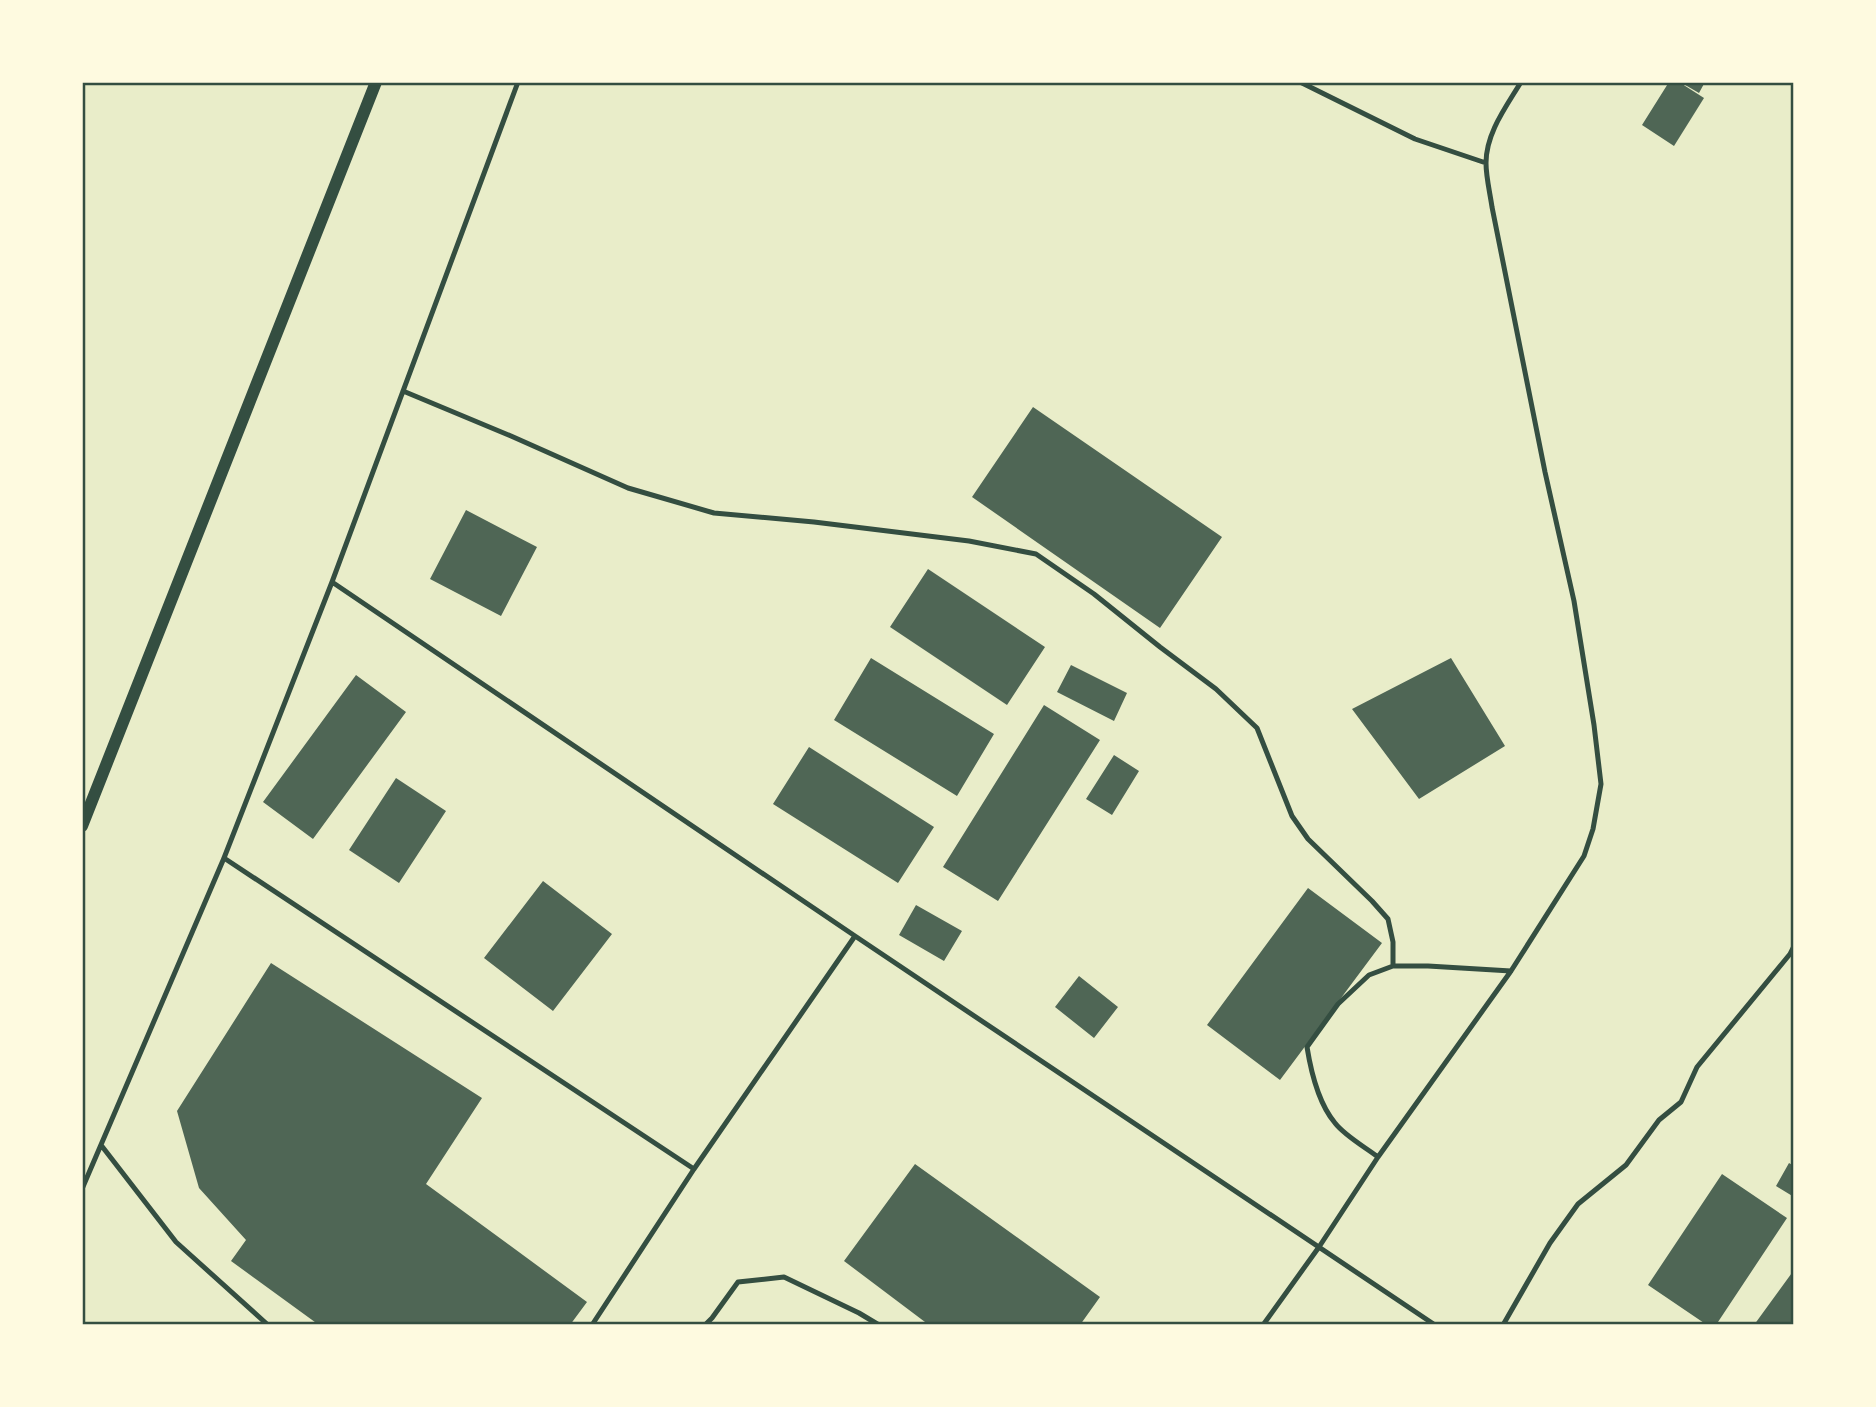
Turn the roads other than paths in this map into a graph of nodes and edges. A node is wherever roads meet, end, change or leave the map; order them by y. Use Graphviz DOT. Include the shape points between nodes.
graph roads {
  1 [pos="376,82"];
  2 [pos="518,82"];
  3 [pos="1300,82"];
  4 [pos="1521,82"];
  5 [pos="1486,163"];
  6 [pos="403,391"];
  7 [pos="331,582"];
  8 [pos="82,825"];
  9 [pos="223,858"];
  10 [pos="855,936"];
  11 [pos="1794,946"];
  12 [pos="1393,966"];
  13 [pos="1511,971"];
  14 [pos="101,1145"];
  15 [pos="1378,1157"];
  16 [pos="694,1169"];
  17 [pos="82,1189"];
  18 [pos="1320,1247"];
  19 [pos="268,1325"];
  20 [pos="592,1325"];
  21 [pos="705,1325"];
  22 [pos="879,1325"];
  23 [pos="1263,1325"];
  24 [pos="1435,1325"];
  25 [pos="1503,1325"];
  1 -- 8 [label="street"];
  2 -- 6 [label="lane"];
  3 -- 5 [label="lane" via="1415,139"];
  4 -- 5 [label="lane" via="1500,116"];
  5 -- 13 [label="lane" via="1574,601 1601,784 1584,856"];
  6 -- 7 [label="lane"];
  6 -- 12 [label="lane" via="628,488 714,513 969,541 1036,554 1216,688 1257,729 1293,816 1308,839 1388,919"];
  7 -- 9 [label="lane"];
  7 -- 10 [label="lane"];
  9 -- 14 [label="lane"];
  9 -- 16 [label="lane"];
  10 -- 16 [label="lane"];
  10 -- 18 [label="lane"];
  11 -- 25 [label="lane" via="1697,1067 1681,1102 1659,1119 1626,1165 1578,1204"];
  12 -- 13 [label="lane"];
  12 -- 15 [label="lane" via="1369,975 1338,1003 1307,1047 1323,1105 1336,1126"];
  13 -- 15 [label="lane"];
  14 -- 17 [label="lane"];
  14 -- 19 [label="lane" via="176,1242"];
  15 -- 18 [label="lane"];
  16 -- 20 [label="lane"];
  18 -- 23 [label="lane"];
  18 -- 24 [label="lane"];
  21 -- 22 [label="lane" via="738,1282 784,1277"];
}
